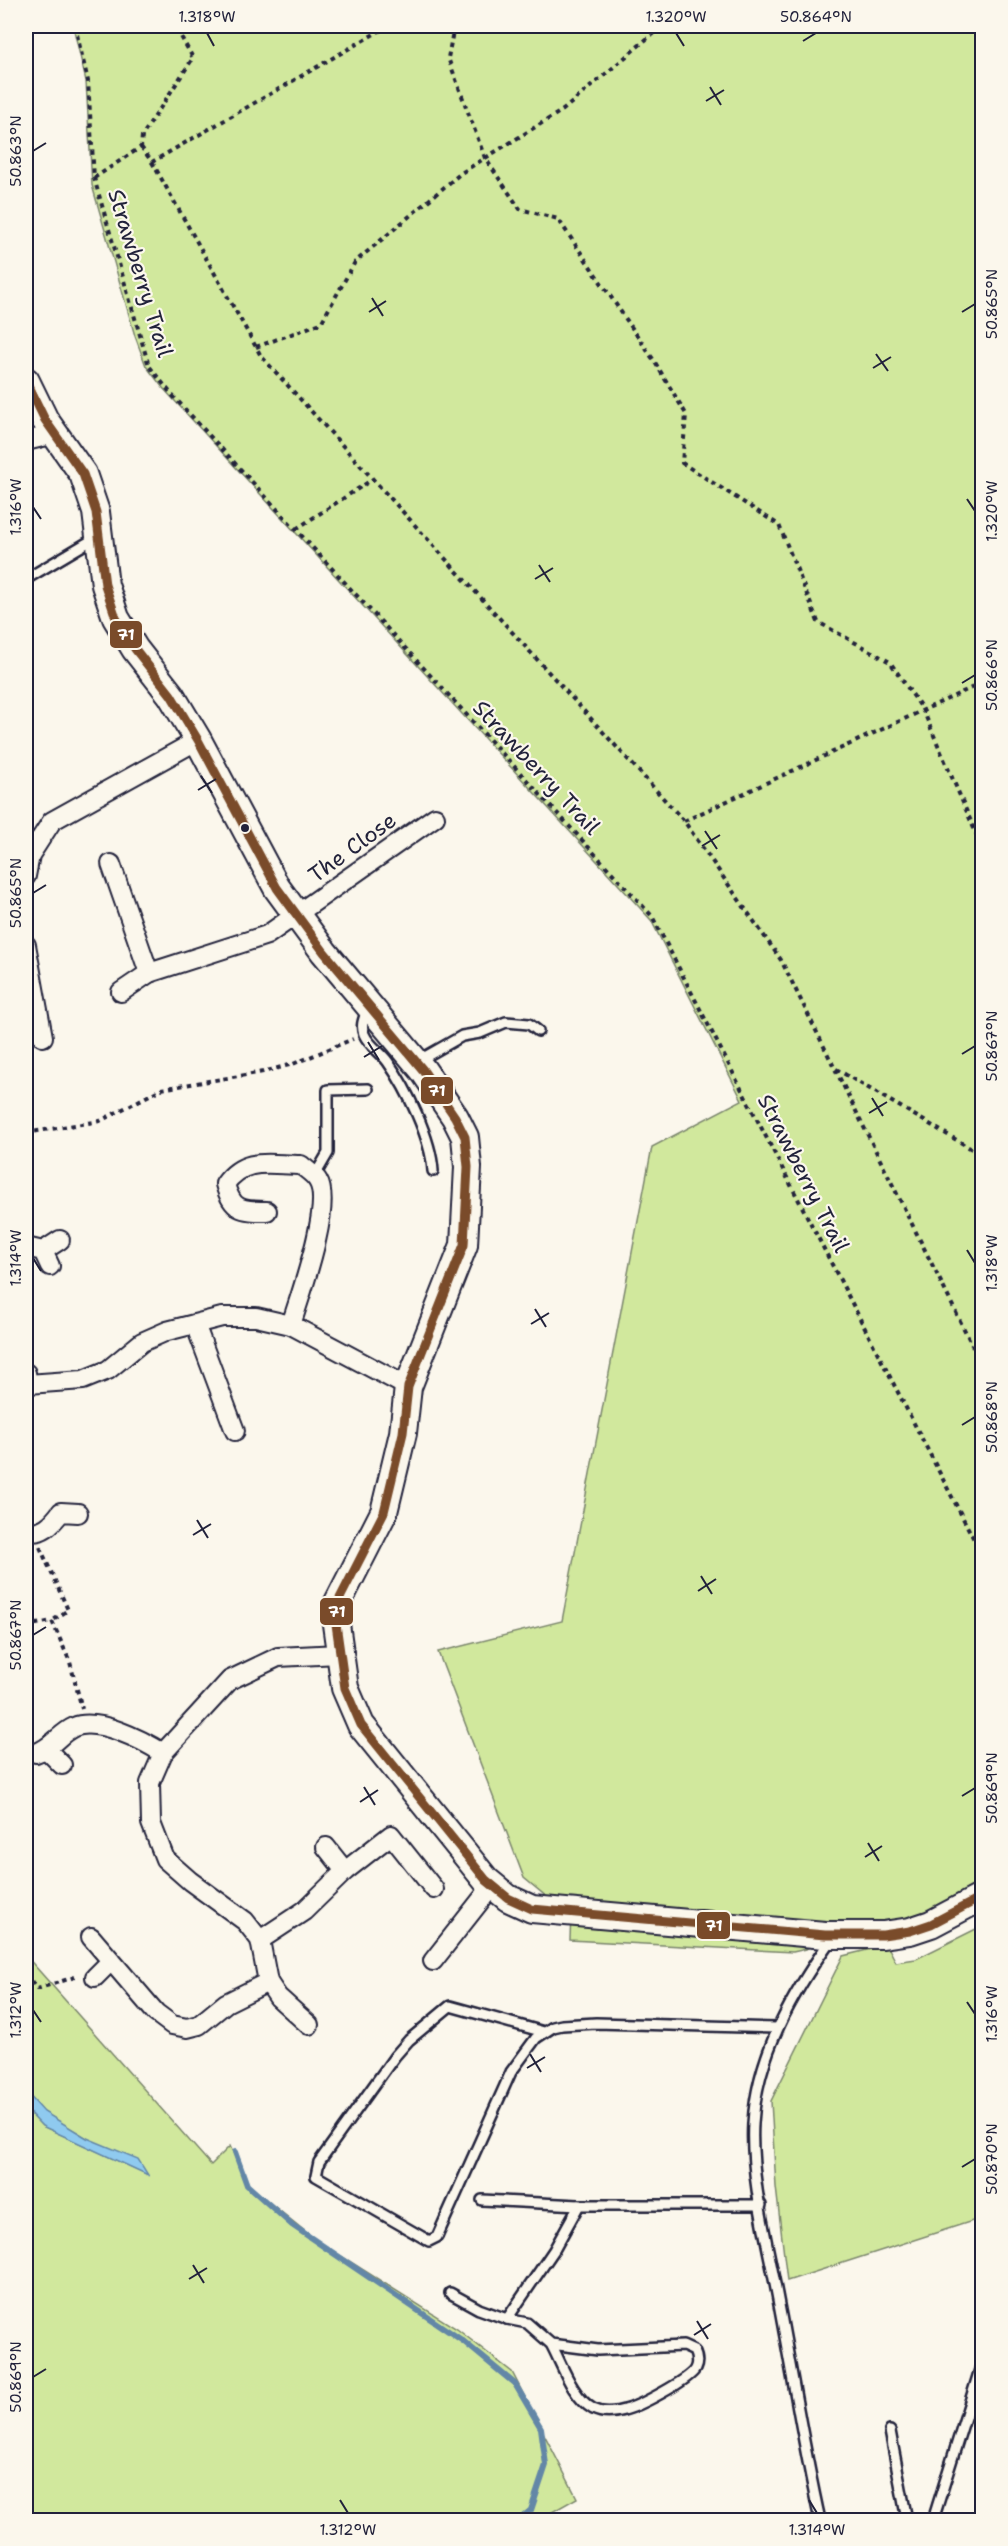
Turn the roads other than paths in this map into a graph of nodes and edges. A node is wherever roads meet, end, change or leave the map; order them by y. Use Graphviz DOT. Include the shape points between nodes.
graph roads {
  1 [pos="26,381"];
  2 [pos="55,434"];
  3 [pos="26,441"];
  4 [pos="99,536"];
  5 [pos="26,579"];
  6 [pos="198,740"];
  7 [pos="435,817"];
  8 [pos="111,864"];
  9 [pos="26,876"];
  10 [pos="297,916"];
  11 [pos="26,945"];
  12 [pos="149,973"];
  13 [pos="121,992"];
  14 [pos="368,1005"];
  15 [pos="538,1031"];
  16 [pos="43,1037"];
  17 [pos="416,1062"];
  18 [pos="368,1089"];
  19 [pos="433,1172"];
  20 [pos="314,1177"];
  21 [pos="267,1211"];
  22 [pos="60,1240"];
  23 [pos="39,1255"];
  24 [pos="195,1324"];
  25 [pos="291,1325"];
  26 [pos="26,1381"];
  27 [pos="408,1387"];
  28 [pos="235,1431"];
  29 [pos="64,1507"];
  30 [pos="29,1532"];
  31 [pos="339,1654"];
  32 [pos="163,1753"];
  33 [pos="62,1765"];
  34 [pos="326,1847"];
  35 [pos="345,1871"];
  36 [pos="492,1886"];
  37 [pos="434,1889"];
  38 [pos="982,1897"];
  39 [pos="833,1936"];
  40 [pos="91,1937"];
  41 [pos="260,1940"];
  42 [pos="433,1961"];
  43 [pos="268,1982"];
  44 [pos="309,2025"];
  45 [pos="777,2028"];
  46 [pos="544,2032"];
  47 [pos="482,2200"];
  48 [pos="579,2205"];
  49 [pos="762,2205"];
  50 [pos="450,2293"];
  51 [pos="507,2319"];
  52 [pos="551,2344"];
  53 [pos="982,2363"];
  54 [pos="890,2431"];
  55 [pos="820,2520"];
  56 [pos="908,2520"];
  57 [pos="933,2520"];
  1 -- 2 [label="street"];
  2 -- 3 [label="street"];
  2 -- 4 [label="street" via="83,474 96,512"];
  4 -- 5 [label="lane"];
  4 -- 6 [label="street" via="108,597 116,618"];
  6 -- 9 [label="street" via="52,821 30,855"];
  6 -- 10 [label="street" via="277,888"];
  7 -- 10 [label="street, The Close"];
  8 -- 12 [label="street"];
  10 -- 12 [label="street, The Close" via="267,935"];
  10 -- 14 [label="street"];
  11 -- 16 [label="street"];
  12 -- 13 [label="street, The Close"];
  14 -- 17 [label="street"];
  14 -- 19 [label="lane" via="362,1025 364,1035 388,1062 419,1118 427,1136"];
  15 -- 17 [label="lane" via="529,1024 506,1022 462,1036"];
  17 -- 27 [label="street" via="461,1127 468,1167 464,1245"];
  18 -- 20 [label="lane" via="328,1090 328,1153"];
  20 -- 21 [label="street" via="301,1165 251,1164 235,1170 225,1184 229,1200 243,1211"];
  20 -- 25 [label="street" via="323,1196 317,1236"];
  22 -- 23 [label="street"];
  24 -- 25 [label="street" via="222,1317 256,1317"];
  24 -- 26 [label="street" via="142,1342 108,1370 83,1380"];
  24 -- 28 [label="street"];
  25 -- 27 [label="street"];
  27 -- 31 [label="street" via="403,1433 384,1512 337,1604"];
  29 -- 30 [label="street" via="48,1527"];
  31 -- 32 [label="street" via="278,1656 230,1680"];
  31 -- 36 [label="street" via="345,1688 365,1733"];
  32 -- 33 [label="street" via="143,1740 85,1724 73,1727 41,1751"];
  32 -- 41 [label="street" via="150,1783 151,1822 165,1859 245,1922"];
  34 -- 35 [label="street"];
  35 -- 37 [label="street" via="391,1835"];
  35 -- 41 [label="street" via="304,1911"];
  36 -- 39 [label="street" via="514,1902 547,1911"];
  36 -- 42 [label="street"];
  38 -- 39 [label="street" via="920,1929 898,1934"];
  39 -- 45 [label="lane" via="801,1981"];
  40 -- 43 [label="street" via="103,1968 172,2025 199,2025 226,2003"];
  41 -- 43 [label="street"];
  43 -- 44 [label="street" via="278,1997"];
  45 -- 46 [label="lane" via="596,2023 562,2025"];
  45 -- 49 [label="lane" via="760,2079 753,2122 753,2152"];
  46 -- 46 [label="lane" via="511,2072 437,2237 429,2241 316,2176 319,2162 395,2056 450,2006"];
  47 -- 48 [label="lane"];
  48 -- 49 [label="lane"];
  48 -- 51 [label="lane"];
  49 -- 55 [label="lane"];
  50 -- 51 [label="lane"];
  51 -- 52 [label="lane" via="527,2323"];
  52 -- 52 [label="lane" via="598,2350 683,2346 694,2351 697,2364 691,2374 636,2405 603,2412 579,2396"];
  53 -- 57 [label="lane"];
  54 -- 56 [label="lane"];
}
